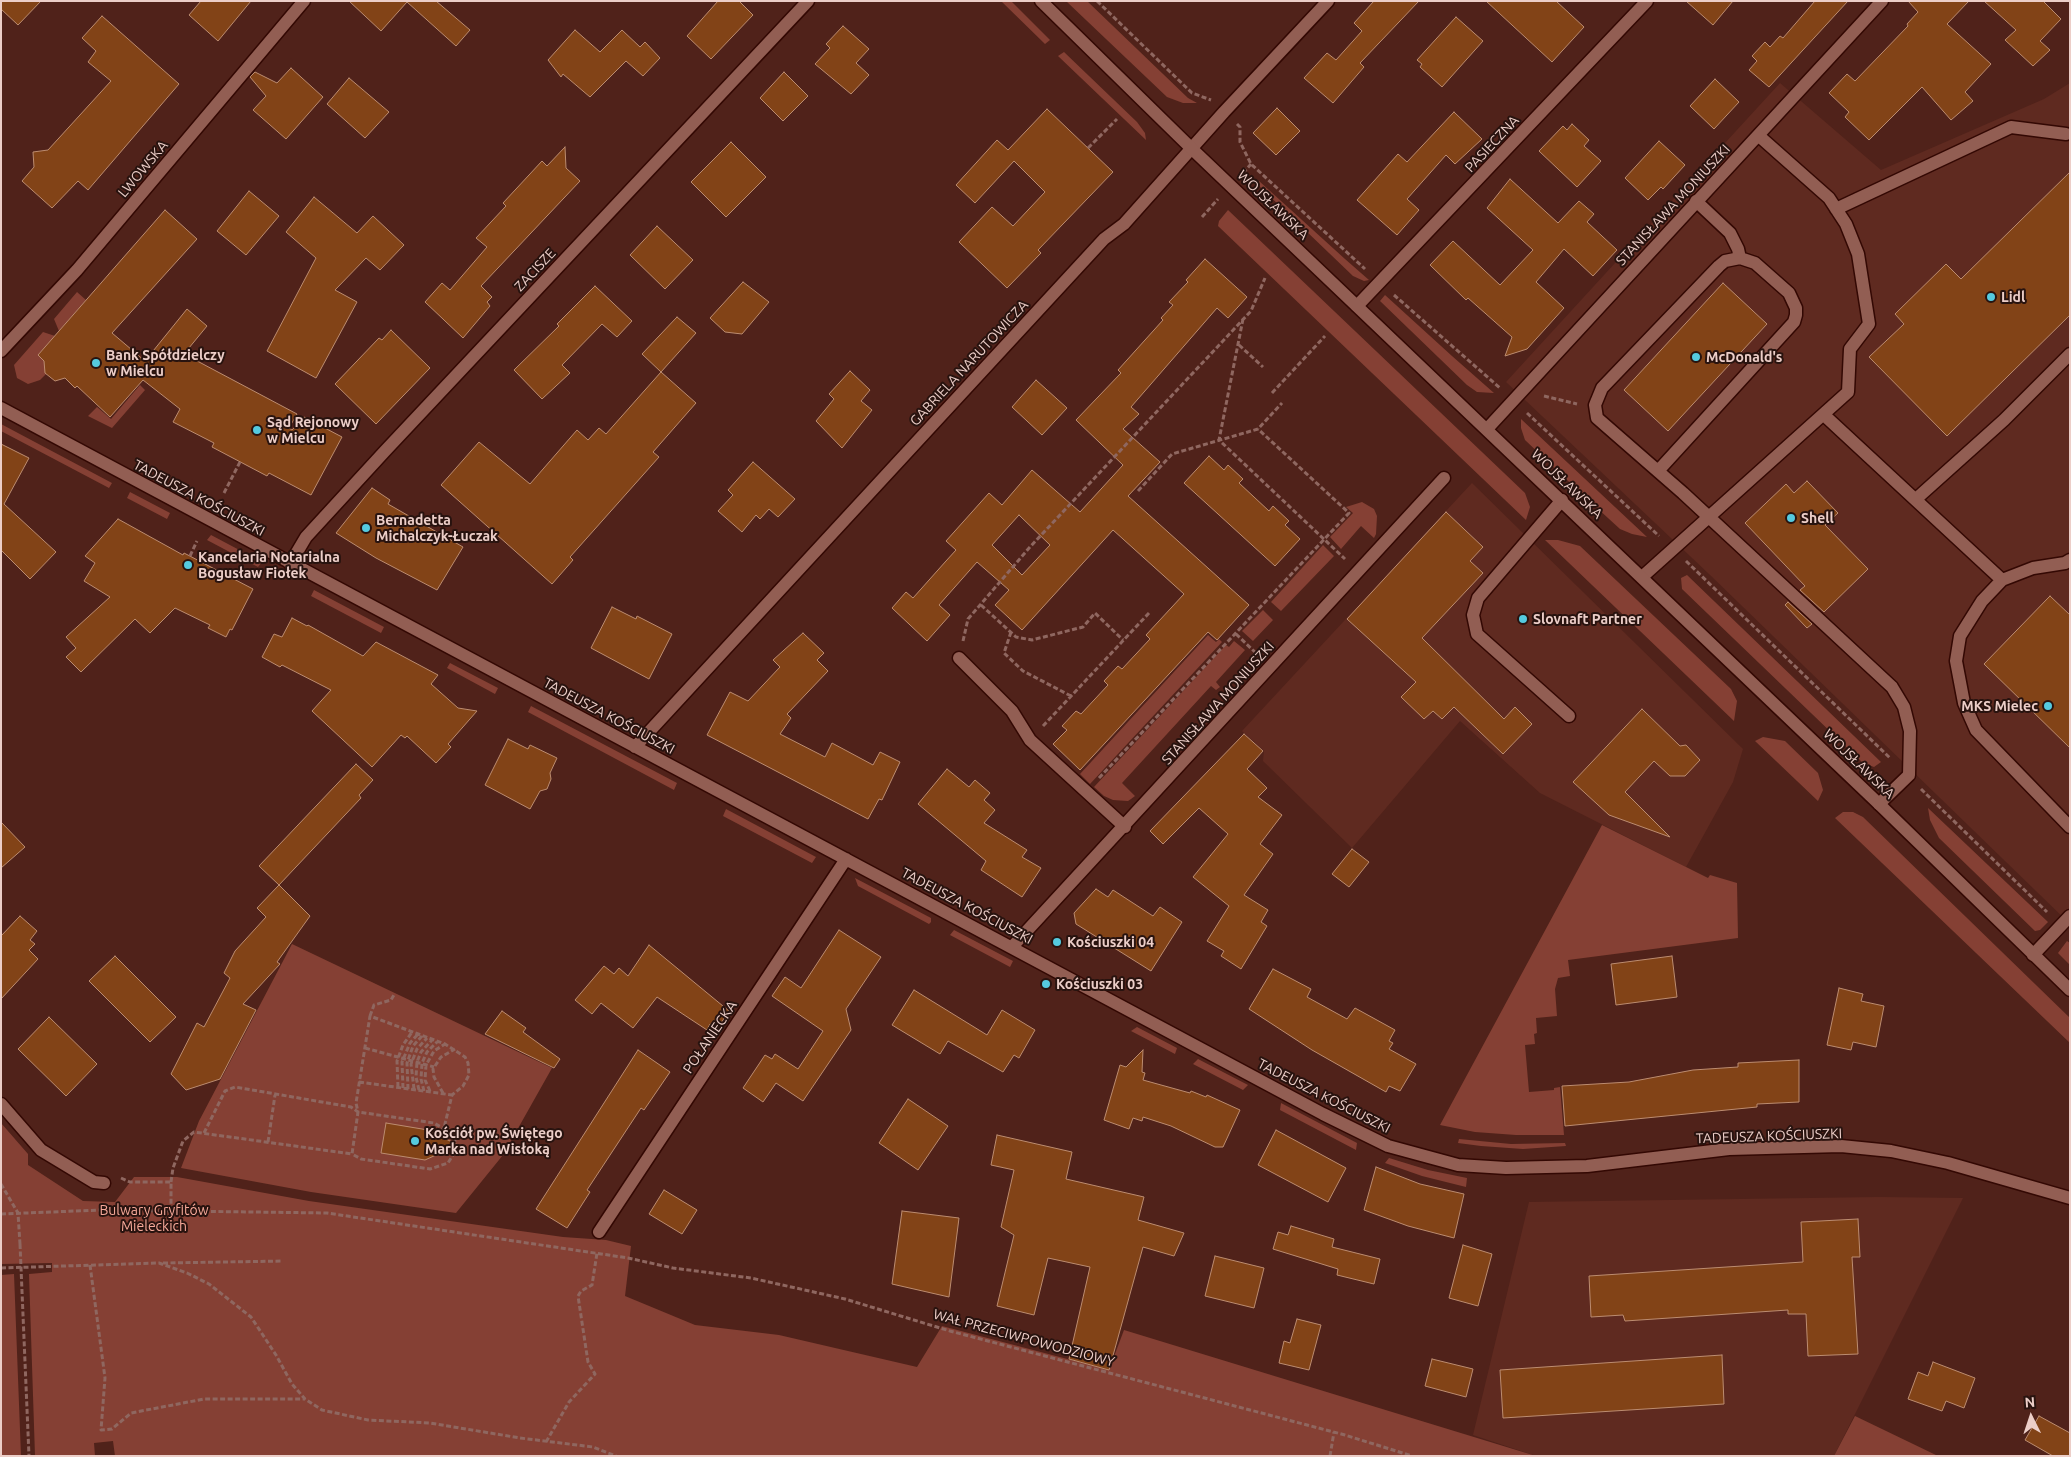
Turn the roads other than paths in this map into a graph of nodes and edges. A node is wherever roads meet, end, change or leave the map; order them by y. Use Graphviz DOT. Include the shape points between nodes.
graph roads {
  1 [pos="304,1"];
  2 [pos="808,1"];
  3 [pos="1041,1"];
  4 [pos="1328,1"];
  5 [pos="1647,1"];
  6 [pos="1882,1"];
  7 [pos="2066,134"];
  8 [pos="1759,136"];
  9 [pos="1191,148"];
  10 [pos="1696,201"];
  11 [pos="1836,209"];
  12 [pos="1740,258"];
  13 [pos="1357,306"];
  14 [pos="1,351"];
  15 [pos="2070,354"];
  16 [pos="1,408"];
  17 [pos="1824,415"];
  18 [pos="1487,429"];
  19 [pos="1658,471"];
  20 [pos="1444,478"];
  21 [pos="1916,499"];
  22 [pos="1562,500"];
  23 [pos="1709,518"];
  24 [pos="2070,560"];
  25 [pos="290,564"];
  26 [pos="1642,577"];
  27 [pos="2002,580"];
  28 [pos="959,658"];
  29 [pos="1570,716"];
  30 [pos="635,747"];
  31 [pos="1879,804"];
  32 [pos="1125,827"];
  33 [pos="2070,827"];
  34 [pos="846,859"];
  35 [pos="2066,921"];
  36 [pos="1012,947"];
  37 [pos="2033,954"];
  38 [pos="2070,990"];
  39 [pos="1,1104"];
  40 [pos="104,1183"];
  41 [pos="2070,1198"];
  42 [pos="599,1232"];
  1 -- 14 [label="street, LWOWSKA" via="77,270"];
  2 -- 25 [label="street, ZACISZE" via="385,450 306,537"];
  3 -- 9 [label="street, WOJSŁAWSKA"];
  4 -- 9 [label="street, GABRIELA NARUTOWICZA"];
  5 -- 13 [label="street, PASIECZNA"];
  6 -- 8 [label="street, STANISŁAWA MONIUSZKI"];
  7 -- 11 [label="street" via="2011,127"];
  8 -- 10 [label="street, STANISŁAWA MONIUSZKI"];
  8 -- 11 [label="street" via="1829,198"];
  9 -- 13 [label="street, WOJSŁAWSKA"];
  9 -- 30 [label="street, GABRIELA NARUTOWICZA" via="1137,210 1104,239"];
  10 -- 12 [label="street" via="1730,233"];
  10 -- 18 [label="street, STANISŁAWA MONIUSZKI"];
  11 -- 17 [label="street" via="1858,254 1869,324 1850,349 1848,392"];
  12 -- 19 [label="street" via="1756,263 1789,293 1796,308 1794,322"];
  12 -- 19 [label="street" via="1725,261 1719,266 1602,388 1595,406 1597,418"];
  13 -- 18 [label="street, WOJSŁAWSKA"];
  15 -- 21 [label="street" via="2004,420"];
  16 -- 25 [label="street, TADEUSZA KOŚCIUSZKI"];
  17 -- 21 [label="street"];
  17 -- 23 [label="street"];
  18 -- 22 [label="street, WOJSŁAWSKA"];
  19 -- 23 [label="street"];
  20 -- 32 [label="street, STANISŁAWA MONIUSZKI"];
  21 -- 27 [label="street"];
  22 -- 26 [label="street, WOJSŁAWSKA"];
  22 -- 29 [label="street" via="1478,598 1473,615 1477,634"];
  23 -- 26 [label="street"];
  23 -- 31 [label="street" via="1892,688 1904,707 1910,731 1909,775"];
  24 -- 27 [label="street" via="2033,568"];
  25 -- 30 [label="street, TADEUSZA KOŚCIUSZKI"];
  26 -- 31 [label="street, WOJSŁAWSKA"];
  27 -- 33 [label="street" via="1982,601 1960,636 1956,661 1964,703 1976,730"];
  28 -- 32 [label="street" via="1012,711 1030,740"];
  30 -- 34 [label="street, TADEUSZA KOŚCIUSZKI"];
  31 -- 37 [label="street, WOJSŁAWSKA"];
  32 -- 36 [label="street, STANISŁAWA MONIUSZKI"];
  34 -- 36 [label="street, TADEUSZA KOŚCIUSZKI"];
  34 -- 42 [label="street, POŁANIECKA"];
  35 -- 37 [label="street"];
  36 -- 41 [label="street, TADEUSZA KOŚCIUSZKI" via="1323,1114 1388,1146 1426,1158 1458,1165 1545,1168 1729,1150 1841,1146 1891,1151 1948,1163"];
  37 -- 38 [label="street, WOJSŁAWSKA"];
  39 -- 40 [label="street" via="41,1150 94,1182"];
}
